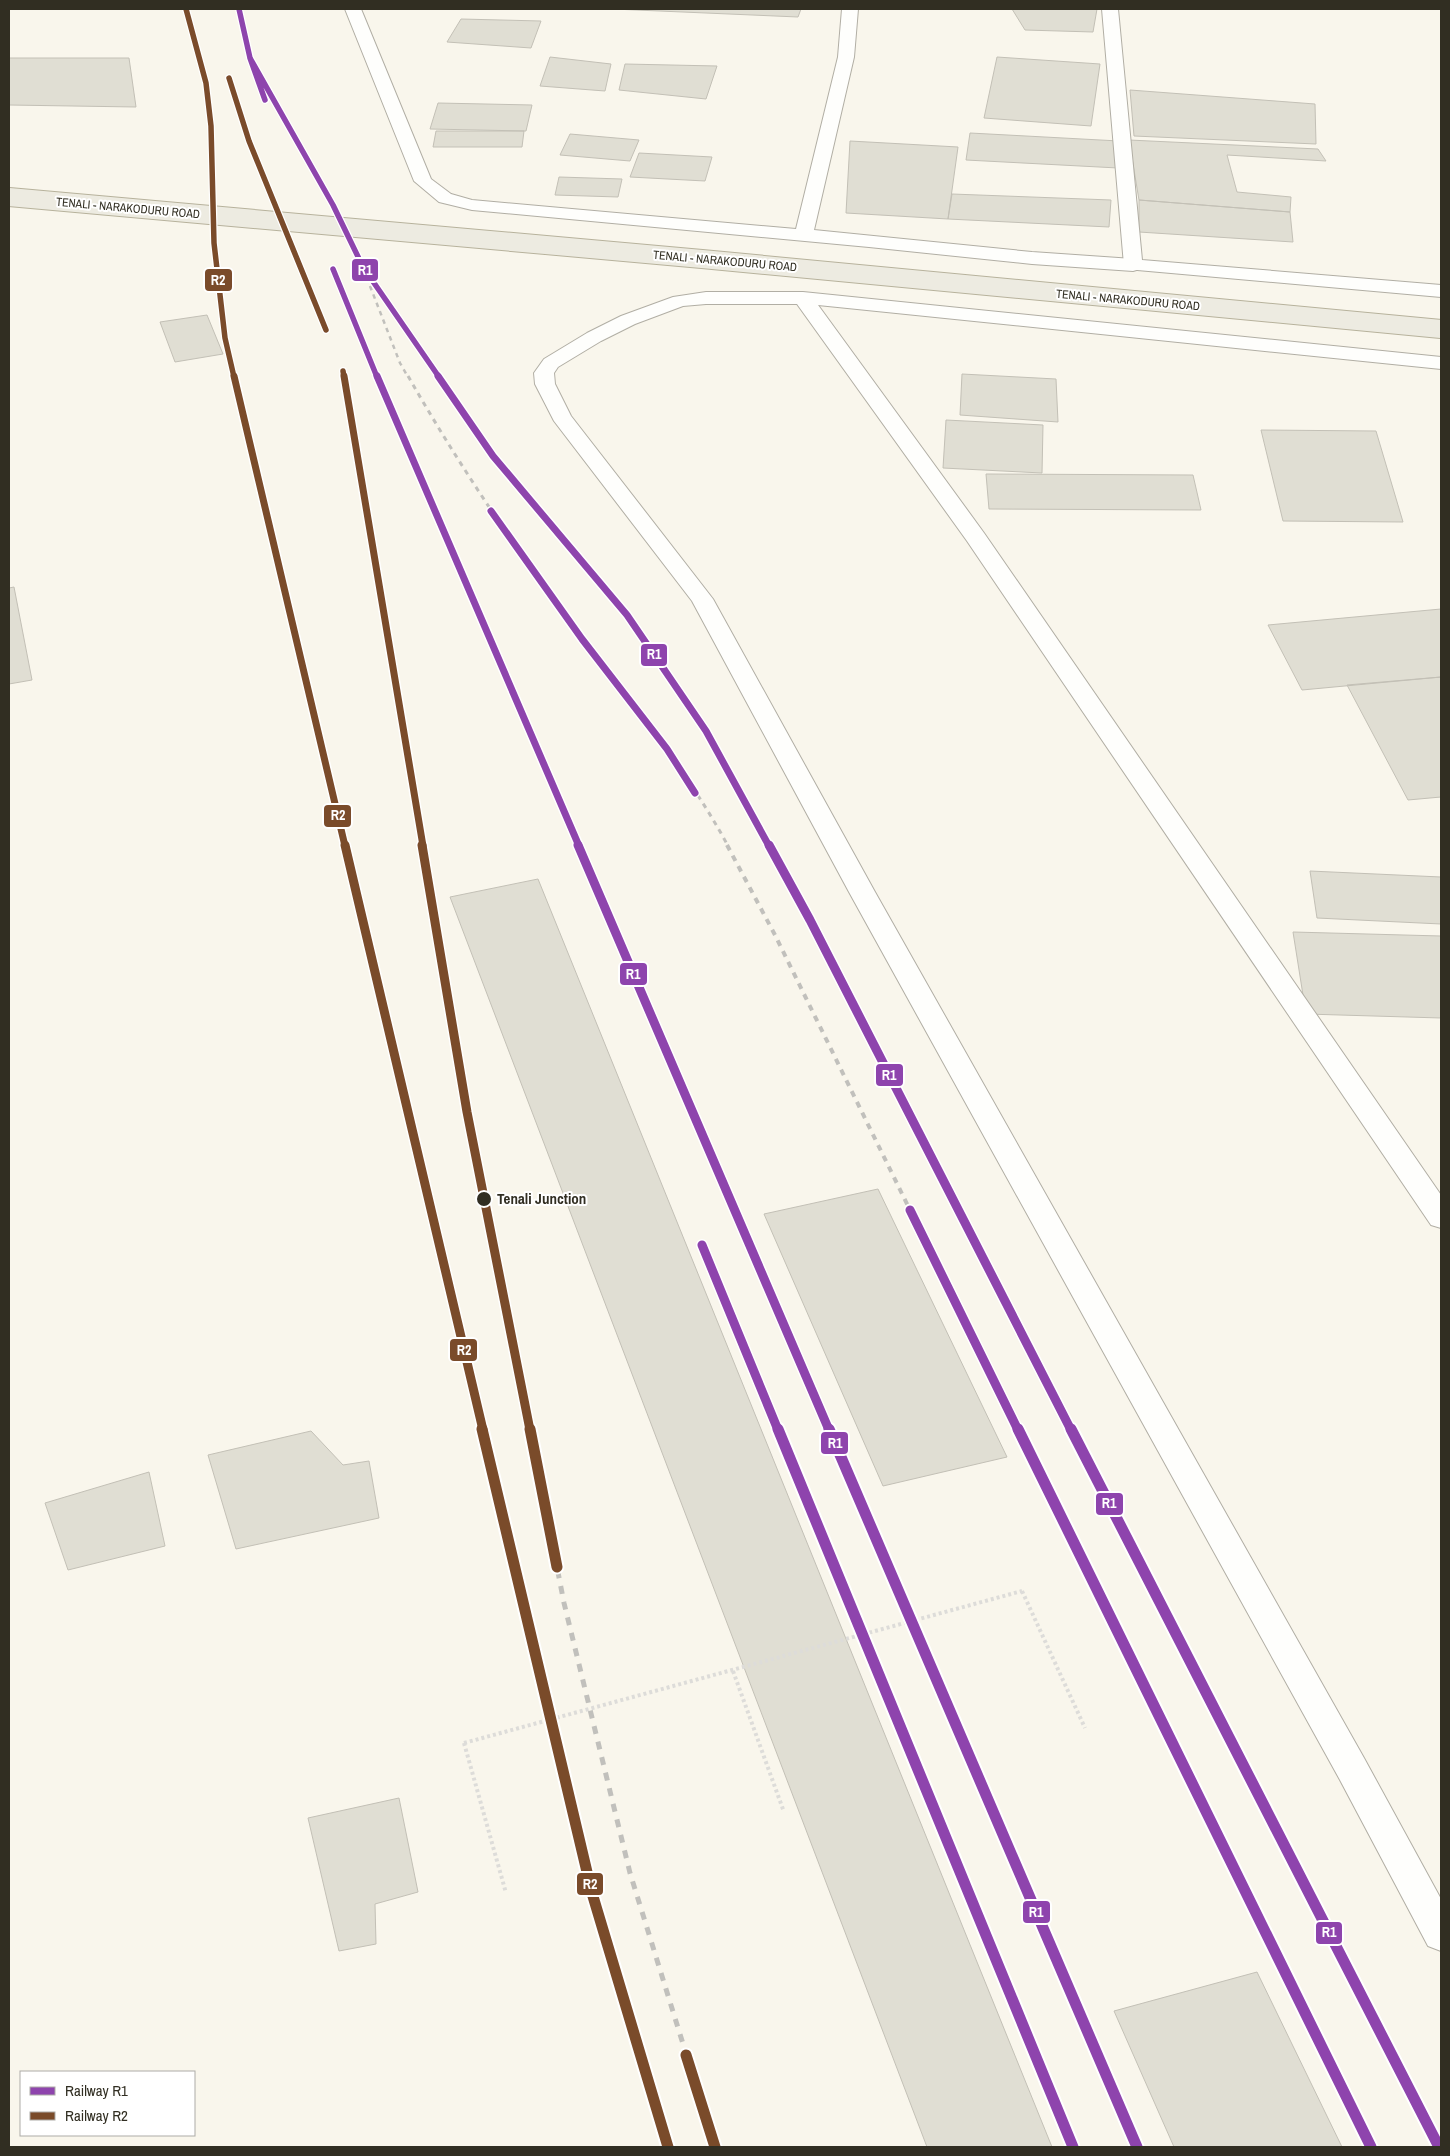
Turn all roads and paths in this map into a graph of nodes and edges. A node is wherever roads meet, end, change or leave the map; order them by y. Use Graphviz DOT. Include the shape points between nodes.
graph roads {
  1 [pos="353,9"];
  2 [pos="850,9"];
  3 [pos="1110,9"];
  4 [pos="9,197"];
  5 [pos="804,235"];
  6 [pos="1133,265"];
  7 [pos="1441,291"];
  8 [pos="803,298"];
  9 [pos="1441,329"];
  10 [pos="1441,363"];
  11 [pos="1441,1217"];
  12 [pos="732,1670"];
  13 [pos="1085,1728"];
  14 [pos="784,1812"];
  15 [pos="506,1893"];
  16 [pos="1441,1934"];
  1 -- 5 [label="street" via="423,181 445,198 472,204"];
  2 -- 5 [label="street" via="846,57"];
  3 -- 6 [label="street"];
  4 -- 9 [label="main road, TENALI - NARAKODURU ROAD, bridge"];
  5 -- 6 [label="street"];
  6 -- 7 [label="street"];
  8 -- 10 [label="street"];
  8 -- 11 [label="street" via="976,538"];
  8 -- 16 [label="street" via="697,298 680,301 628,320 551,363 544,373 545,384 562,418 702,599"];
  12 -- 13 [label="path, bridge" via="1022,1591"];
  12 -- 14 [label="path"];
  12 -- 15 [label="path, bridge" via="464,1743"];
}
